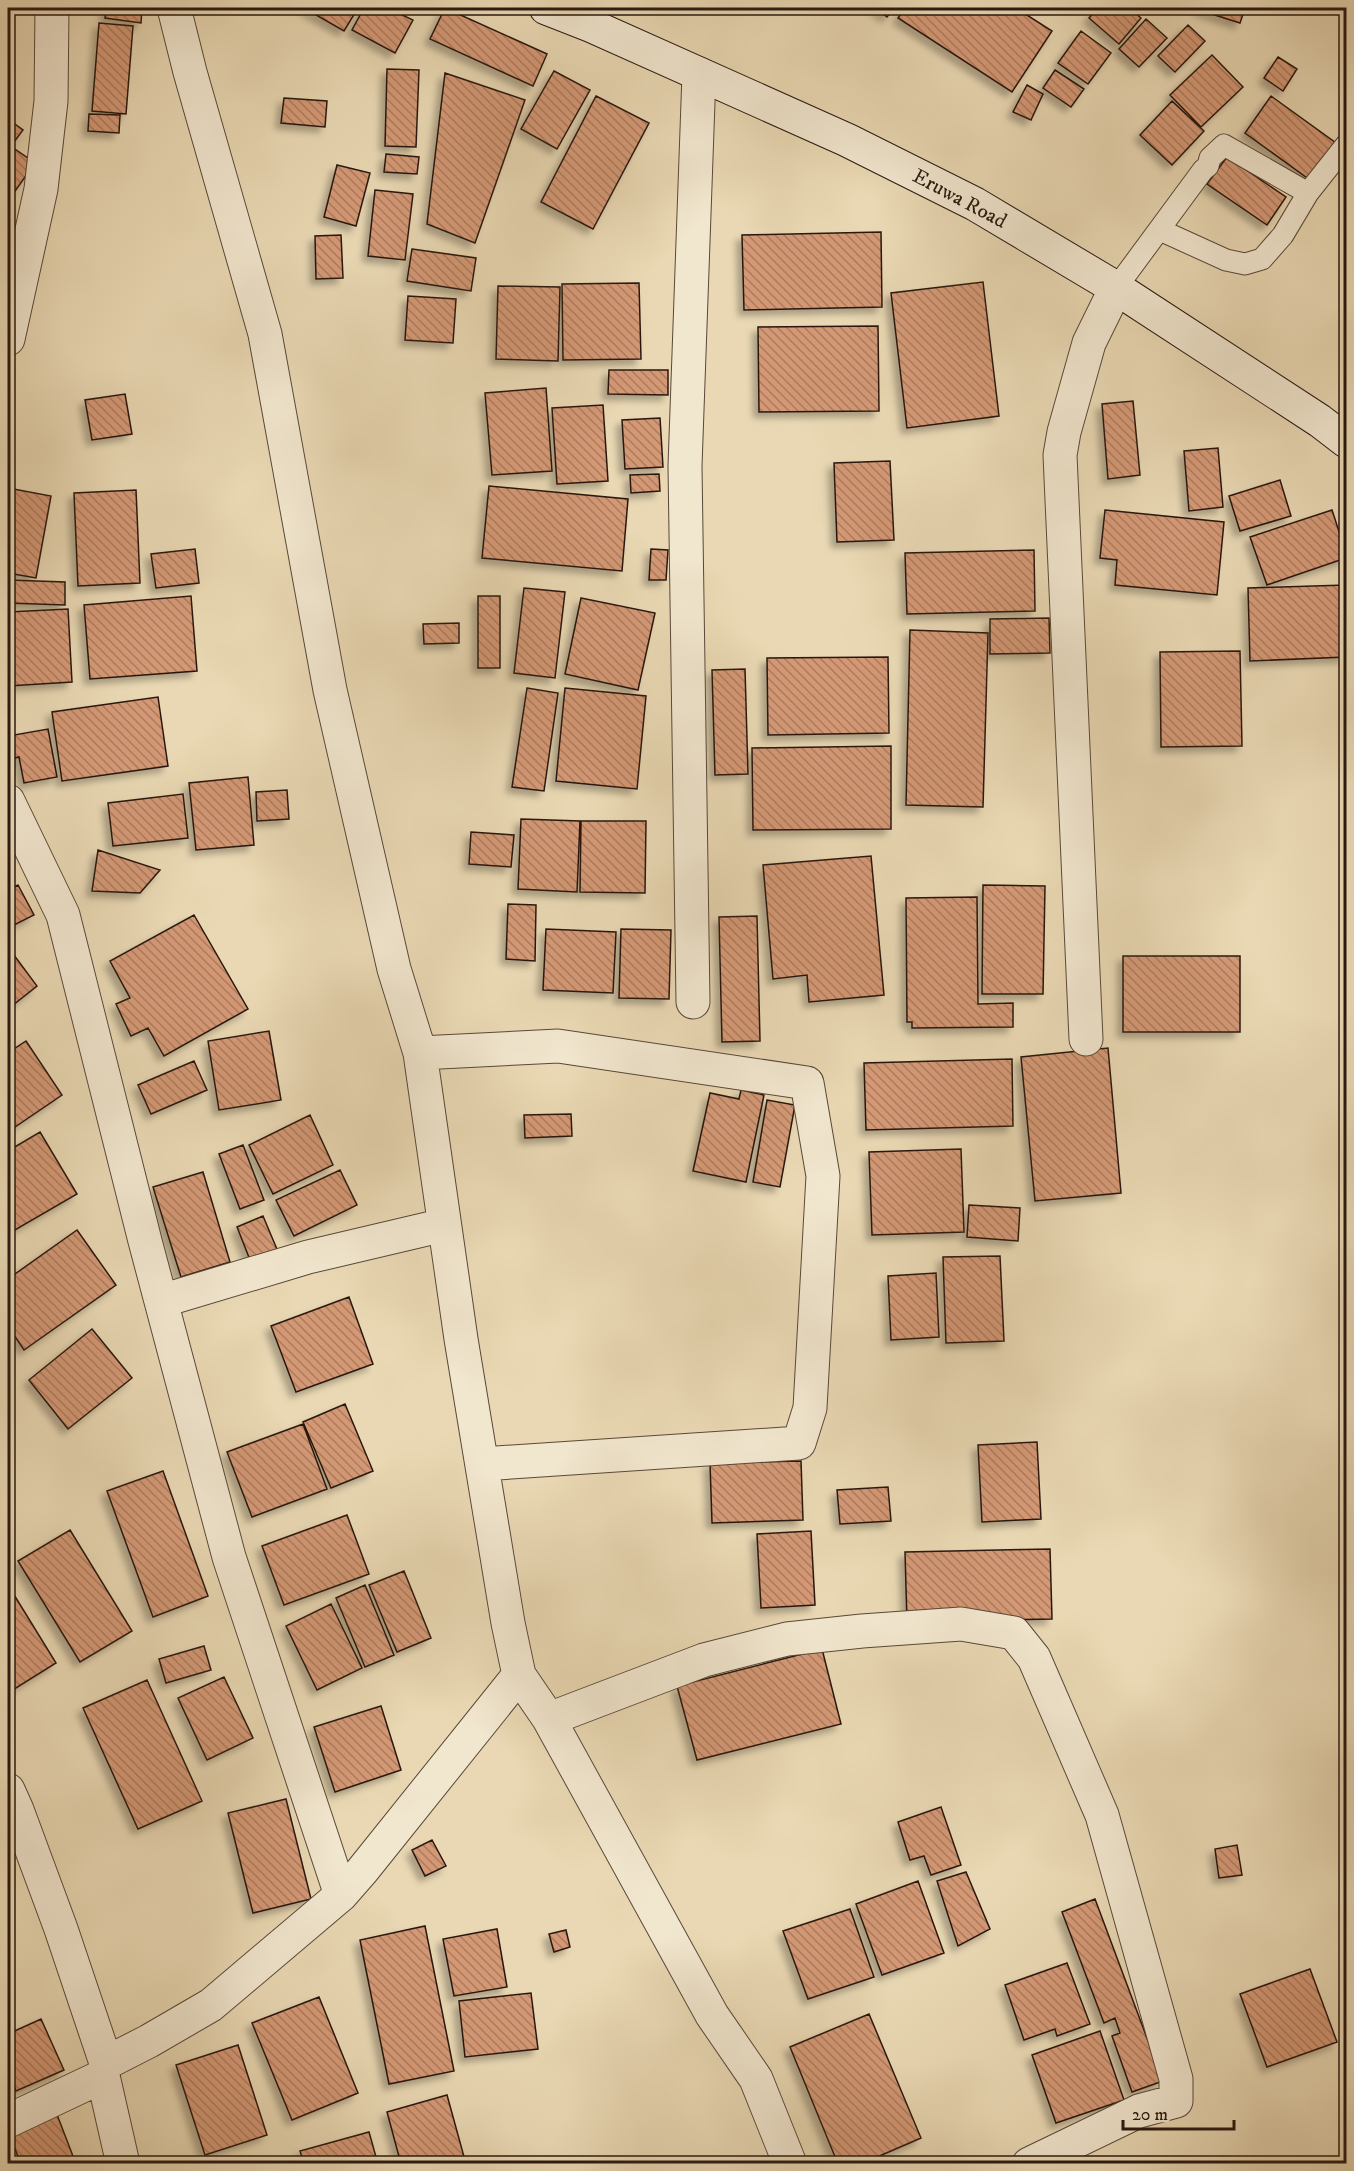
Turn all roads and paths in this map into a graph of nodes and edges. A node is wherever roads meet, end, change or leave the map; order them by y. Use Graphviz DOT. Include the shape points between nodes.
graph roads {
  1 [pos="52,8"];
  2 [pos="174,8"];
  3 [pos="546,8"];
  4 [pos="596,17"];
  5 [pos="699,74"];
  6 [pos="1347,145"];
  7 [pos="1308,194"];
  8 [pos="1160,230"];
  9 [pos="1116,288"];
  10 [pos="8,339"];
  11 [pos="1347,441"];
  12 [pos="9,810"];
  13 [pos="693,1002"];
  14 [pos="1086,1039"];
  15 [pos="420,1053"];
  16 [pos="444,1225"];
  17 [pos="161,1301"];
  18 [pos="482,1464"];
  19 [pos="519,1675"];
  20 [pos="549,1719"];
  21 [pos="8,1790"];
  22 [pos="341,1895"];
  23 [pos="91,2016"];
  24 [pos="149,2041"];
  25 [pos="105,2070"];
  26 [pos="8,2121"];
  27 [pos="123,2163"];
  28 [pos="790,2163"];
  29 [pos="1029,2163"];
  1 -- 10 [label="street" via="51,101 41,189"];
  2 -- 15 [label="street" via="265,334 330,690 393,969"];
  3 -- 4 [label="street, Eruwa Road"];
  4 -- 5 [label="street, Eruwa Road"];
  5 -- 9 [label="street, Eruwa Road" via="847,140 975,204"];
  5 -- 13 [label="street" via="685,466"];
  6 -- 7 [label="lane"];
  7 -- 8 [label="lane" via="1283,235 1262,259 1245,264 1226,260"];
  7 -- 8 [label="lane" via="1224,145 1210,158"];
  8 -- 9 [label="lane"];
  9 -- 11 [label="street, Eruwa Road"];
  9 -- 14 [label="street" via="1089,343 1060,455"];
  12 -- 17 [label="street" via="63,915"];
  15 -- 16 [label="street"];
  15 -- 18 [label="street" via="558,1046 807,1083 823,1176 810,1408 799,1443"];
  16 -- 17 [label="street" via="308,1257"];
  16 -- 18 [label="street"];
  17 -- 22 [label="street" via="229,1557"];
  18 -- 19 [label="street"];
  19 -- 20 [label="street"];
  19 -- 22 [label="street"];
  20 -- 28 [label="street" via="712,2015 756,2079"];
  20 -- 29 [label="street" via="704,1660 787,1639 961,1624 1014,1633 1034,1658 1102,1815 1176,2079 1176,2101 1139,2111"];
  21 -- 23 [label="street"];
  22 -- 24 [label="street" via="211,2005"];
  23 -- 24 [label="street"];
  23 -- 25 [label="street"];
  24 -- 25 [label="street"];
  25 -- 26 [label="street"];
  25 -- 27 [label="street"];
}
